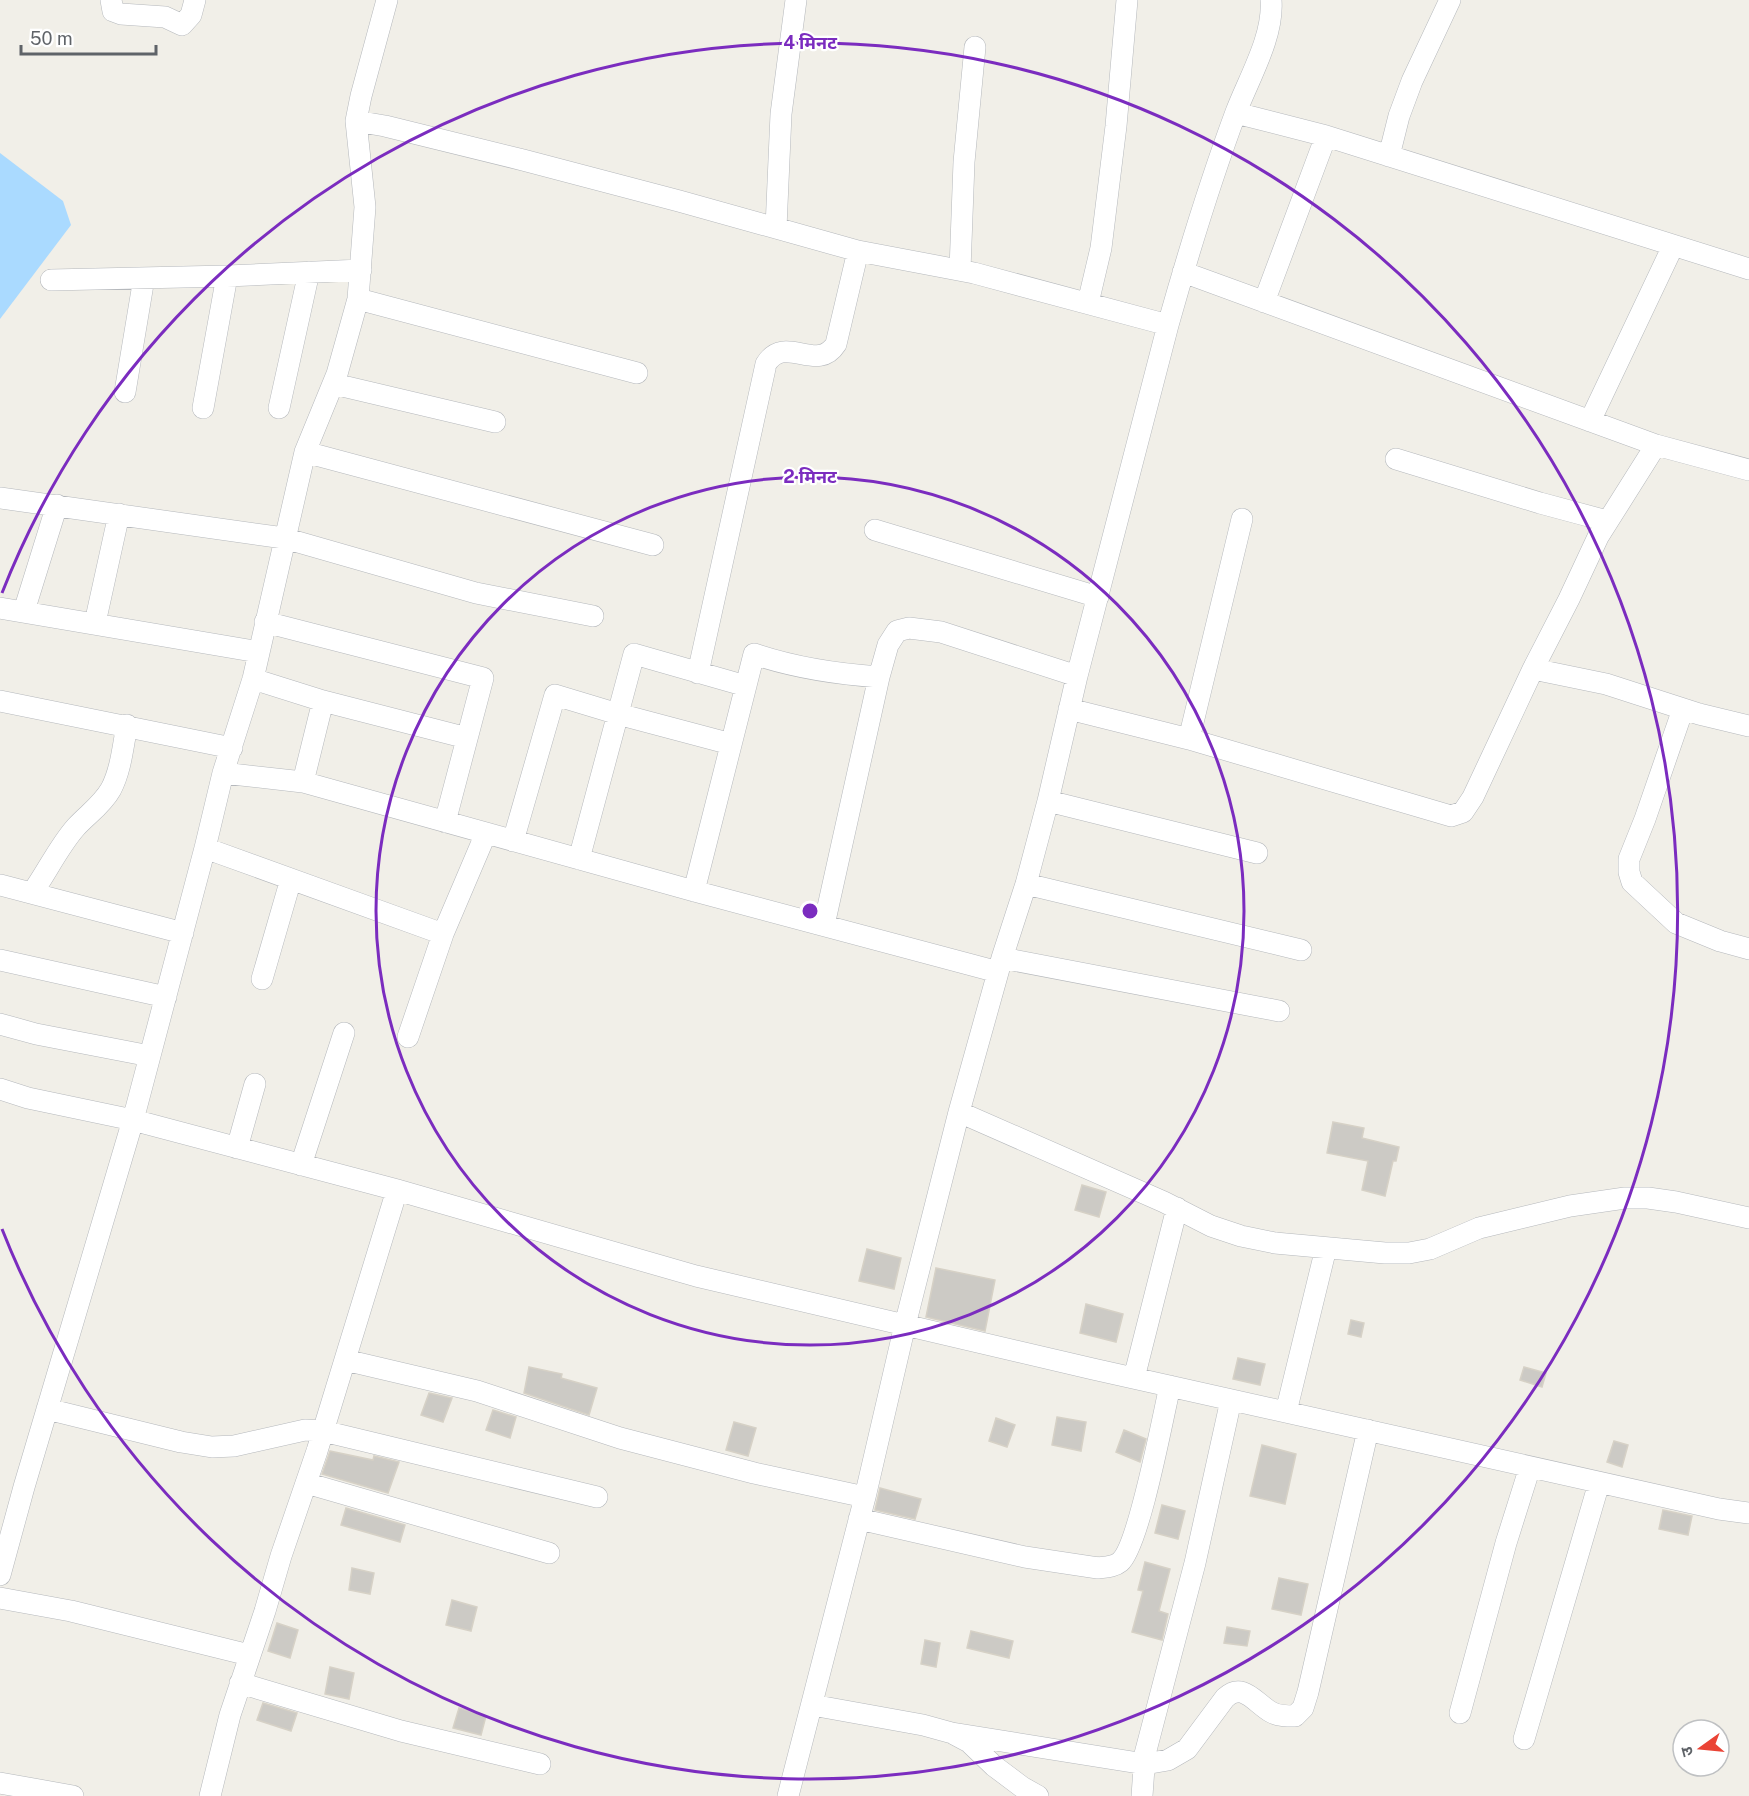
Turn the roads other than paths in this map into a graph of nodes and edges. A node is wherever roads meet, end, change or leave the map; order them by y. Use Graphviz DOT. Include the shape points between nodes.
graph roads {
  1 [pos="111,0"];
  2 [pos="195,0"];
  3 [pos="387,0"];
  4 [pos="796,0"];
  5 [pos="1127,0"];
  6 [pos="1271,0"];
  7 [pos="1450,0"];
  8 [pos="975,47"];
  9 [pos="1236,113"];
  10 [pos="356,121"];
  11 [pos="1326,136"];
  12 [pos="1389,156"];
  13 [pos="776,228"];
  14 [pos="1672,246"];
  15 [pos="858,251"];
  16 [pos="1749,269"];
  17 [pos="361,270"];
  18 [pos="960,270"];
  19 [pos="309,272"];
  20 [pos="1183,272"];
  21 [pos="227,276"];
  22 [pos="144,278"];
  23 [pos="51,280"];
  24 [pos="358,299"];
  25 [pos="1264,302"];
  26 [pos="1088,303"];
  27 [pos="1168,325"];
  28 [pos="637,372"];
  29 [pos="334,384"];
  30 [pos="125,392"];
  31 [pos="203,408"];
  32 [pos="279,408"];
  33 [pos="495,422"];
  34 [pos="1590,422"];
  35 [pos="1656,445"];
  36 [pos="305,453"];
  37 [pos="1396,459"];
  38 [pos="1749,470"];
  39 [pos="0,498"];
  40 [pos="57,505"];
  41 [pos="119,514"];
  42 [pos="1242,519"];
  43 [pos="1607,521"];
  44 [pos="875,530"];
  45 [pos="284,538"];
  46 [pos="653,545"];
  47 [pos="1098,597"];
  48 [pos="0,608"];
  49 [pos="24,611"];
  50 [pos="593,616"];
  51 [pos="265,622"];
  52 [pos="95,623"];
  53 [pos="259,652"];
  54 [pos="1533,669"];
  55 [pos="698,673"];
  56 [pos="1077,676"];
  57 [pos="879,677"];
  58 [pos="253,679"];
  59 [pos="746,686"];
  60 [pos="0,701"];
  61 [pos="323,701"];
  62 [pos="1069,709"];
  63 [pos="1683,709"];
  64 [pos="618,714"];
  65 [pos="128,725"];
  66 [pos="1749,726"];
  67 [pos="467,738"];
  68 [pos="1189,740"];
  69 [pos="731,744"];
  70 [pos="232,747"];
  71 [pos="223,773"];
  72 [pos="303,782"];
  73 [pos="1048,801"];
  74 [pos="445,822"];
  75 [pos="486,833"];
  76 [pos="513,841"];
  77 [pos="206,848"];
  78 [pos="1257,853"];
  79 [pos="579,859"];
  80 [pos="291,879"];
  81 [pos="1026,884"];
  82 [pos="0,885"];
  83 [pos="694,891"];
  84 [pos="32,894"];
  85 [pos="824,926"];
  86 [pos="183,933"];
  87 [pos="443,934"];
  88 [pos="1749,949"];
  89 [pos="1301,950"];
  90 [pos="0,960"];
  91 [pos="1000,965"];
  92 [pos="262,979"];
  93 [pos="166,997"];
  94 [pos="1279,1011"];
  95 [pos="0,1024"];
  96 [pos="344,1033"];
  97 [pos="408,1037"];
  98 [pos="150,1056"];
  99 [pos="255,1084"];
  100 [pos="0,1089"];
  101 [pos="958,1112"];
  102 [pos="133,1120"];
  103 [pos="237,1148"];
  104 [pos="301,1165"];
  105 [pos="397,1190"];
  106 [pos="1177,1208"];
  107 [pos="1749,1218"];
  108 [pos="1326,1248"];
  109 [pos="905,1325"];
  110 [pos="345,1360"];
  111 [pos="1134,1378"];
  112 [pos="1170,1386"];
  113 [pos="1231,1400"];
  114 [pos="47,1409"];
  115 [pos="1286,1412"];
  116 [pos="1368,1430"];
  117 [pos="323,1431"];
  118 [pos="1530,1467"];
  119 [pos="1599,1482"];
  120 [pos="306,1483"];
  121 [pos="597,1497"];
  122 [pos="865,1497"];
  123 [pos="1749,1513"];
  124 [pos="859,1519"];
  125 [pos="549,1553"];
  126 [pos="0,1575"];
  127 [pos="0,1598"];
  128 [pos="249,1655"];
  129 [pos="240,1683"];
  130 [pos="812,1705"];
  131 [pos="1460,1713"];
  132 [pos="952,1733"];
  133 [pos="1524,1739"];
  134 [pos="540,1764"];
  135 [pos="1145,1764"];
  136 [pos="0,1783"];
  137 [pos="74,1796"];
  138 [pos="210,1796"];
  139 [pos="788,1796"];
  140 [pos="1038,1796"];
  141 [pos="1142,1796"];
  1 -- 2 [label="street" via="113,12 165,17 179,25 185,23"];
  3 -- 10 [label="street"];
  4 -- 13 [label="street" via="781,114"];
  5 -- 26 [label="street" via="1101,248"];
  6 -- 9 [label="street" via="1269,30"];
  7 -- 12 [label="street" via="1412,81"];
  8 -- 18 [label="street" via="964,162"];
  9 -- 11 [label="street"];
  9 -- 20 [label="street"];
  10 -- 13 [label="street" via="524,160"];
  10 -- 17 [label="street" via="365,207"];
  11 -- 12 [label="street"];
  11 -- 25 [label="street"];
  12 -- 14 [label="street"];
  13 -- 15 [label="street"];
  14 -- 16 [label="street"];
  14 -- 34 [label="street"];
  15 -- 18 [label="street"];
  15 -- 55 [label="street" via="836,344 830,353 821,356 779,351 766,364"];
  17 -- 19 [label="street"];
  17 -- 24 [label="street"];
  18 -- 26 [label="street"];
  19 -- 21 [label="street"];
  19 -- 32 [label="street"];
  20 -- 25 [label="street"];
  20 -- 27 [label="street"];
  21 -- 22 [label="street"];
  21 -- 31 [label="street"];
  22 -- 23 [label="street"];
  22 -- 30 [label="street"];
  24 -- 28 [label="street"];
  24 -- 29 [label="street"];
  25 -- 34 [label="street"];
  26 -- 27 [label="street"];
  27 -- 47 [label="street"];
  29 -- 33 [label="street"];
  29 -- 36 [label="street"];
  34 -- 35 [label="street"];
  35 -- 38 [label="street"];
  35 -- 43 [label="street"];
  36 -- 45 [label="street"];
  36 -- 46 [label="street"];
  37 -- 43 [label="street"];
  39 -- 40 [label="street"];
  40 -- 41 [label="street"];
  40 -- 49 [label="street"];
  41 -- 45 [label="street"];
  41 -- 52 [label="street"];
  42 -- 68 [label="street"];
  43 -- 54 [label="street"];
  44 -- 47 [label="street"];
  45 -- 50 [label="street" via="476,593"];
  45 -- 51 [label="street"];
  47 -- 56 [label="street"];
  48 -- 49 [label="street"];
  49 -- 52 [label="street"];
  51 -- 53 [label="street"];
  51 -- 67 [label="street" via="483,678"];
  52 -- 53 [label="street"];
  53 -- 58 [label="street"];
  54 -- 63 [label="street" via="1606,684"];
  54 -- 68 [label="street" via="1473,797 1463,812 1451,816"];
  55 -- 59 [label="street"];
  55 -- 64 [label="street" via="634,654"];
  56 -- 57 [label="street" via="941,632 909,628 897,631 888,645"];
  56 -- 62 [label="street"];
  57 -- 59 [label="street" via="784,664 754,654"];
  57 -- 85 [label="street"];
  58 -- 61 [label="street"];
  58 -- 70 [label="street"];
  59 -- 69 [label="street"];
  60 -- 65 [label="street"];
  61 -- 67 [label="street"];
  61 -- 72 [label="street"];
  62 -- 68 [label="street"];
  62 -- 73 [label="street"];
  63 -- 66 [label="street"];
  63 -- 88 [label="street" via="1629,859 1629,872 1632,882 1676,923"];
  64 -- 69 [label="street"];
  64 -- 76 [label="street" via="555,695"];
  64 -- 79 [label="street"];
  65 -- 70 [label="street"];
  65 -- 84 [label="street" via="112,787 77,825"];
  67 -- 74 [label="street"];
  69 -- 83 [label="street"];
  70 -- 71 [label="street"];
  71 -- 72 [label="street"];
  71 -- 77 [label="street"];
  72 -- 74 [label="street"];
  73 -- 78 [label="street"];
  73 -- 81 [label="street"];
  74 -- 75 [label="street"];
  75 -- 76 [label="street"];
  75 -- 87 [label="street"];
  76 -- 79 [label="street"];
  77 -- 80 [label="street"];
  77 -- 86 [label="street"];
  79 -- 83 [label="street"];
  80 -- 87 [label="street"];
  80 -- 92 [label="street"];
  81 -- 89 [label="street"];
  81 -- 91 [label="street"];
  82 -- 84 [label="street"];
  83 -- 85 [label="street"];
  84 -- 86 [label="street"];
  85 -- 91 [label="street"];
  86 -- 93 [label="street"];
  87 -- 97 [label="street"];
  90 -- 93 [label="street"];
  91 -- 94 [label="street"];
  91 -- 101 [label="street"];
  93 -- 98 [label="street"];
  95 -- 98 [label="street"];
  96 -- 104 [label="street"];
  98 -- 102 [label="street"];
  99 -- 103 [label="street"];
  100 -- 102 [label="street"];
  101 -- 106 [label="street"];
  101 -- 109 [label="street"];
  102 -- 103 [label="street"];
  102 -- 114 [label="street"];
  103 -- 104 [label="street"];
  104 -- 105 [label="street"];
  105 -- 109 [label="street" via="696,1276"];
  105 -- 110 [label="street"];
  106 -- 108 [label="street" via="1241,1236 1275,1244"];
  106 -- 111 [label="street"];
  107 -- 108 [label="street" via="1648,1198 1625,1198 1570,1206 1479,1228 1430,1249 1409,1253"];
  108 -- 115 [label="street"];
  109 -- 111 [label="street"];
  109 -- 122 [label="street"];
  110 -- 117 [label="street"];
  110 -- 122 [label="street" via="477,1391 632,1441"];
  111 -- 112 [label="street"];
  112 -- 113 [label="street"];
  112 -- 124 [label="street" via="1144,1503 1127,1553 1109,1567 1025,1557"];
  113 -- 115 [label="street"];
  113 -- 135 [label="street"];
  114 -- 117 [label="street" via="212,1447 305,1430"];
  114 -- 126 [label="street"];
  115 -- 116 [label="street"];
  116 -- 118 [label="street"];
  116 -- 135 [label="street" via="1303,1708 1295,1716 1284,1716 1239,1691 1232,1692 1187,1749 1168,1760"];
  117 -- 120 [label="street"];
  117 -- 121 [label="street"];
  118 -- 119 [label="street"];
  118 -- 131 [label="street"];
  119 -- 123 [label="street"];
  119 -- 133 [label="street"];
  120 -- 125 [label="street"];
  120 -- 128 [label="street"];
  122 -- 124 [label="street"];
  124 -- 130 [label="street"];
  127 -- 128 [label="street" via="71,1611"];
  128 -- 129 [label="street"];
  129 -- 134 [label="street" via="401,1731"];
  129 -- 138 [label="street"];
  130 -- 132 [label="street"];
  130 -- 139 [label="street"];
  132 -- 135 [label="street"];
  132 -- 140 [label="street"];
  135 -- 141 [label="street"];
  136 -- 137 [label="street"];
}
